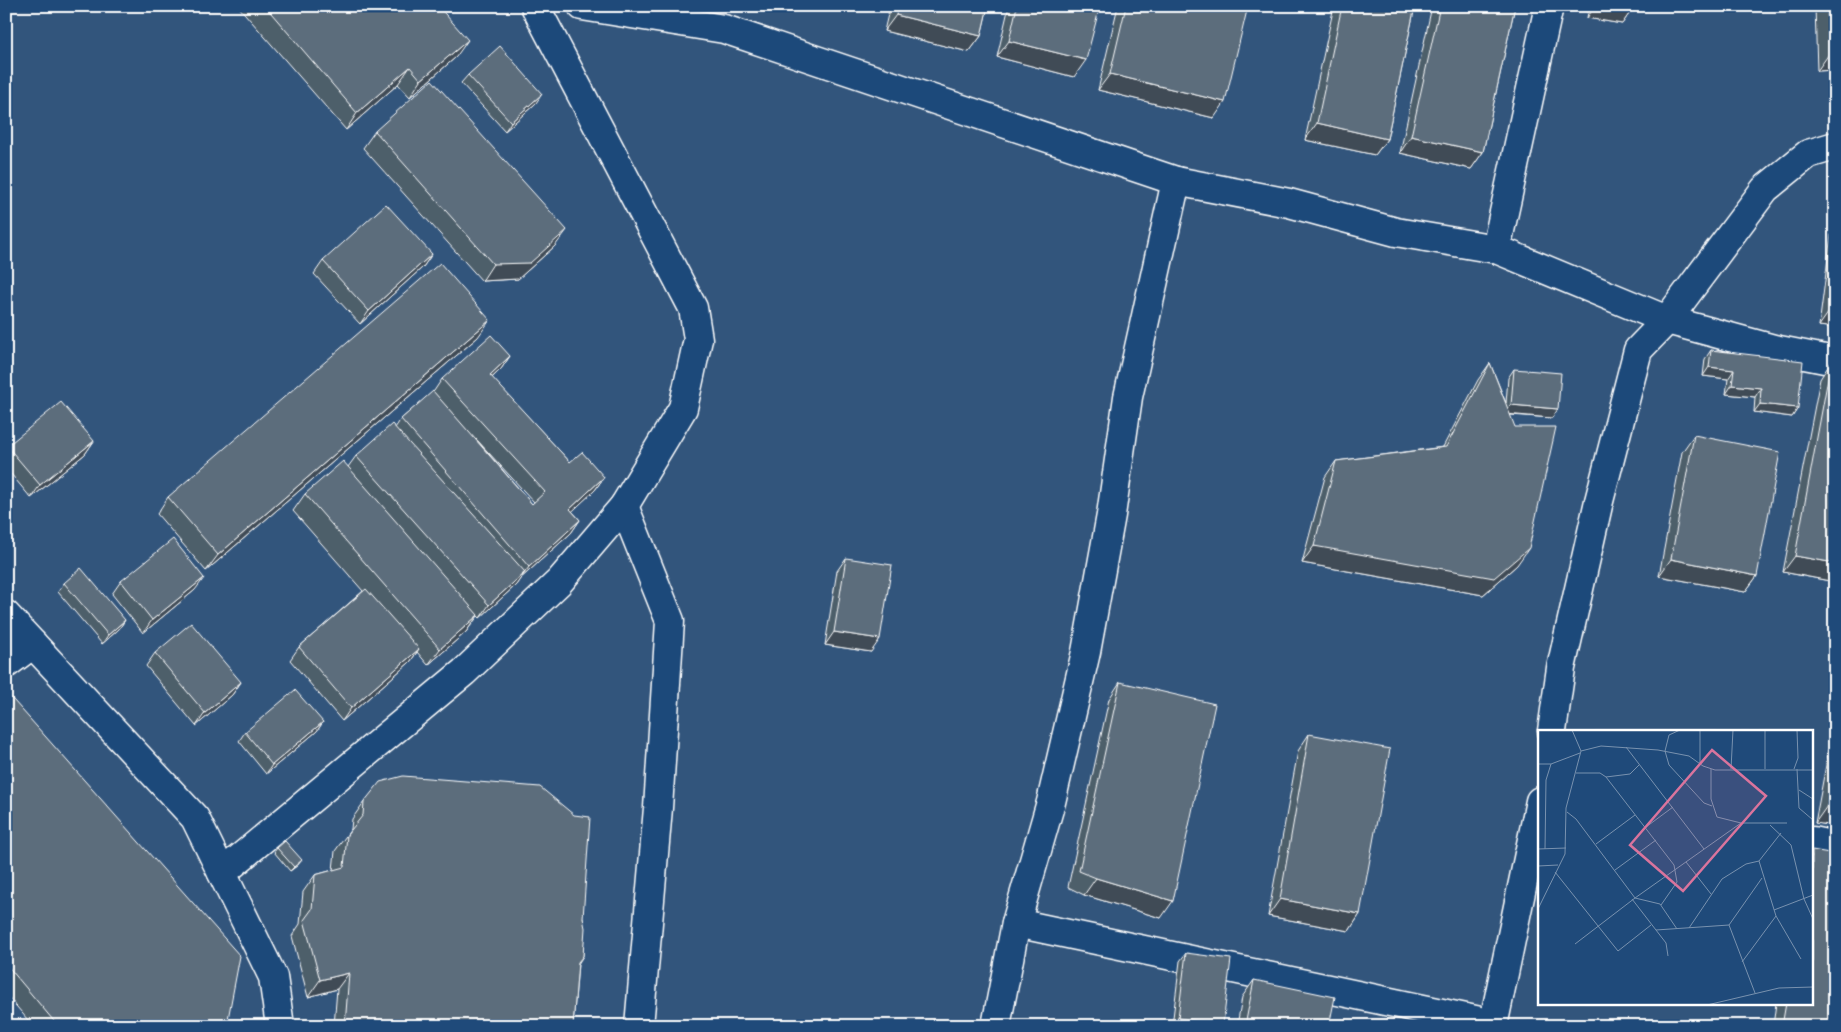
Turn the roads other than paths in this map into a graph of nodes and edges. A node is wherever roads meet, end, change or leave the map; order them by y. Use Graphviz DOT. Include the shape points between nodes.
graph roads {
  1 [pos="582,6"];
  2 [pos="1549,6"];
  3 [pos="542,7"];
  4 [pos="1835,146"];
  5 [pos="1176,181"];
  6 [pos="1496,249"];
  7 [pos="1667,320"];
  8 [pos="1835,361"];
  9 [pos="624,506"];
  10 [pos="6,615"];
  11 [pos="33,644"];
  12 [pos="6,664"];
  13 [pos="1552,730"];
  14 [pos="1538,811"];
  15 [pos="1814,841"];
  16 [pos="1835,846"];
  17 [pos="222,873"];
  18 [pos="1016,924"];
  19 [pos="1494,1025"];
  20 [pos="280,1026"];
  21 [pos="639,1026"];
  22 [pos="996,1026"];
  1 -- 5 [label="street" via="724,28"];
  2 -- 6 [label="street"];
  3 -- 9 [label="street" via="693,308 698,340 683,408"];
  4 -- 7 [label="street" via="1808,154 1765,189"];
  5 -- 6 [label="street" via="1289,202 1396,232"];
  5 -- 18 [label="street" via="1128,396 1086,652 1051,802"];
  6 -- 7 [label="street"];
  7 -- 8 [label="street" via="1774,349"];
  7 -- 13 [label="street" via="1638,350 1565,649"];
  9 -- 17 [label="street" via="558,582 464,672"];
  9 -- 21 [label="street" via="670,621"];
  10 -- 11 [label="street"];
  11 -- 12 [label="street"];
  11 -- 17 [label="street" via="194,818"];
  14 -- 19 [label="street"];
  15 -- 16 [label="street"];
  17 -- 20 [label="street" via="273,976"];
  18 -- 19 [label="street"];
  18 -- 22 [label="street"];
}
